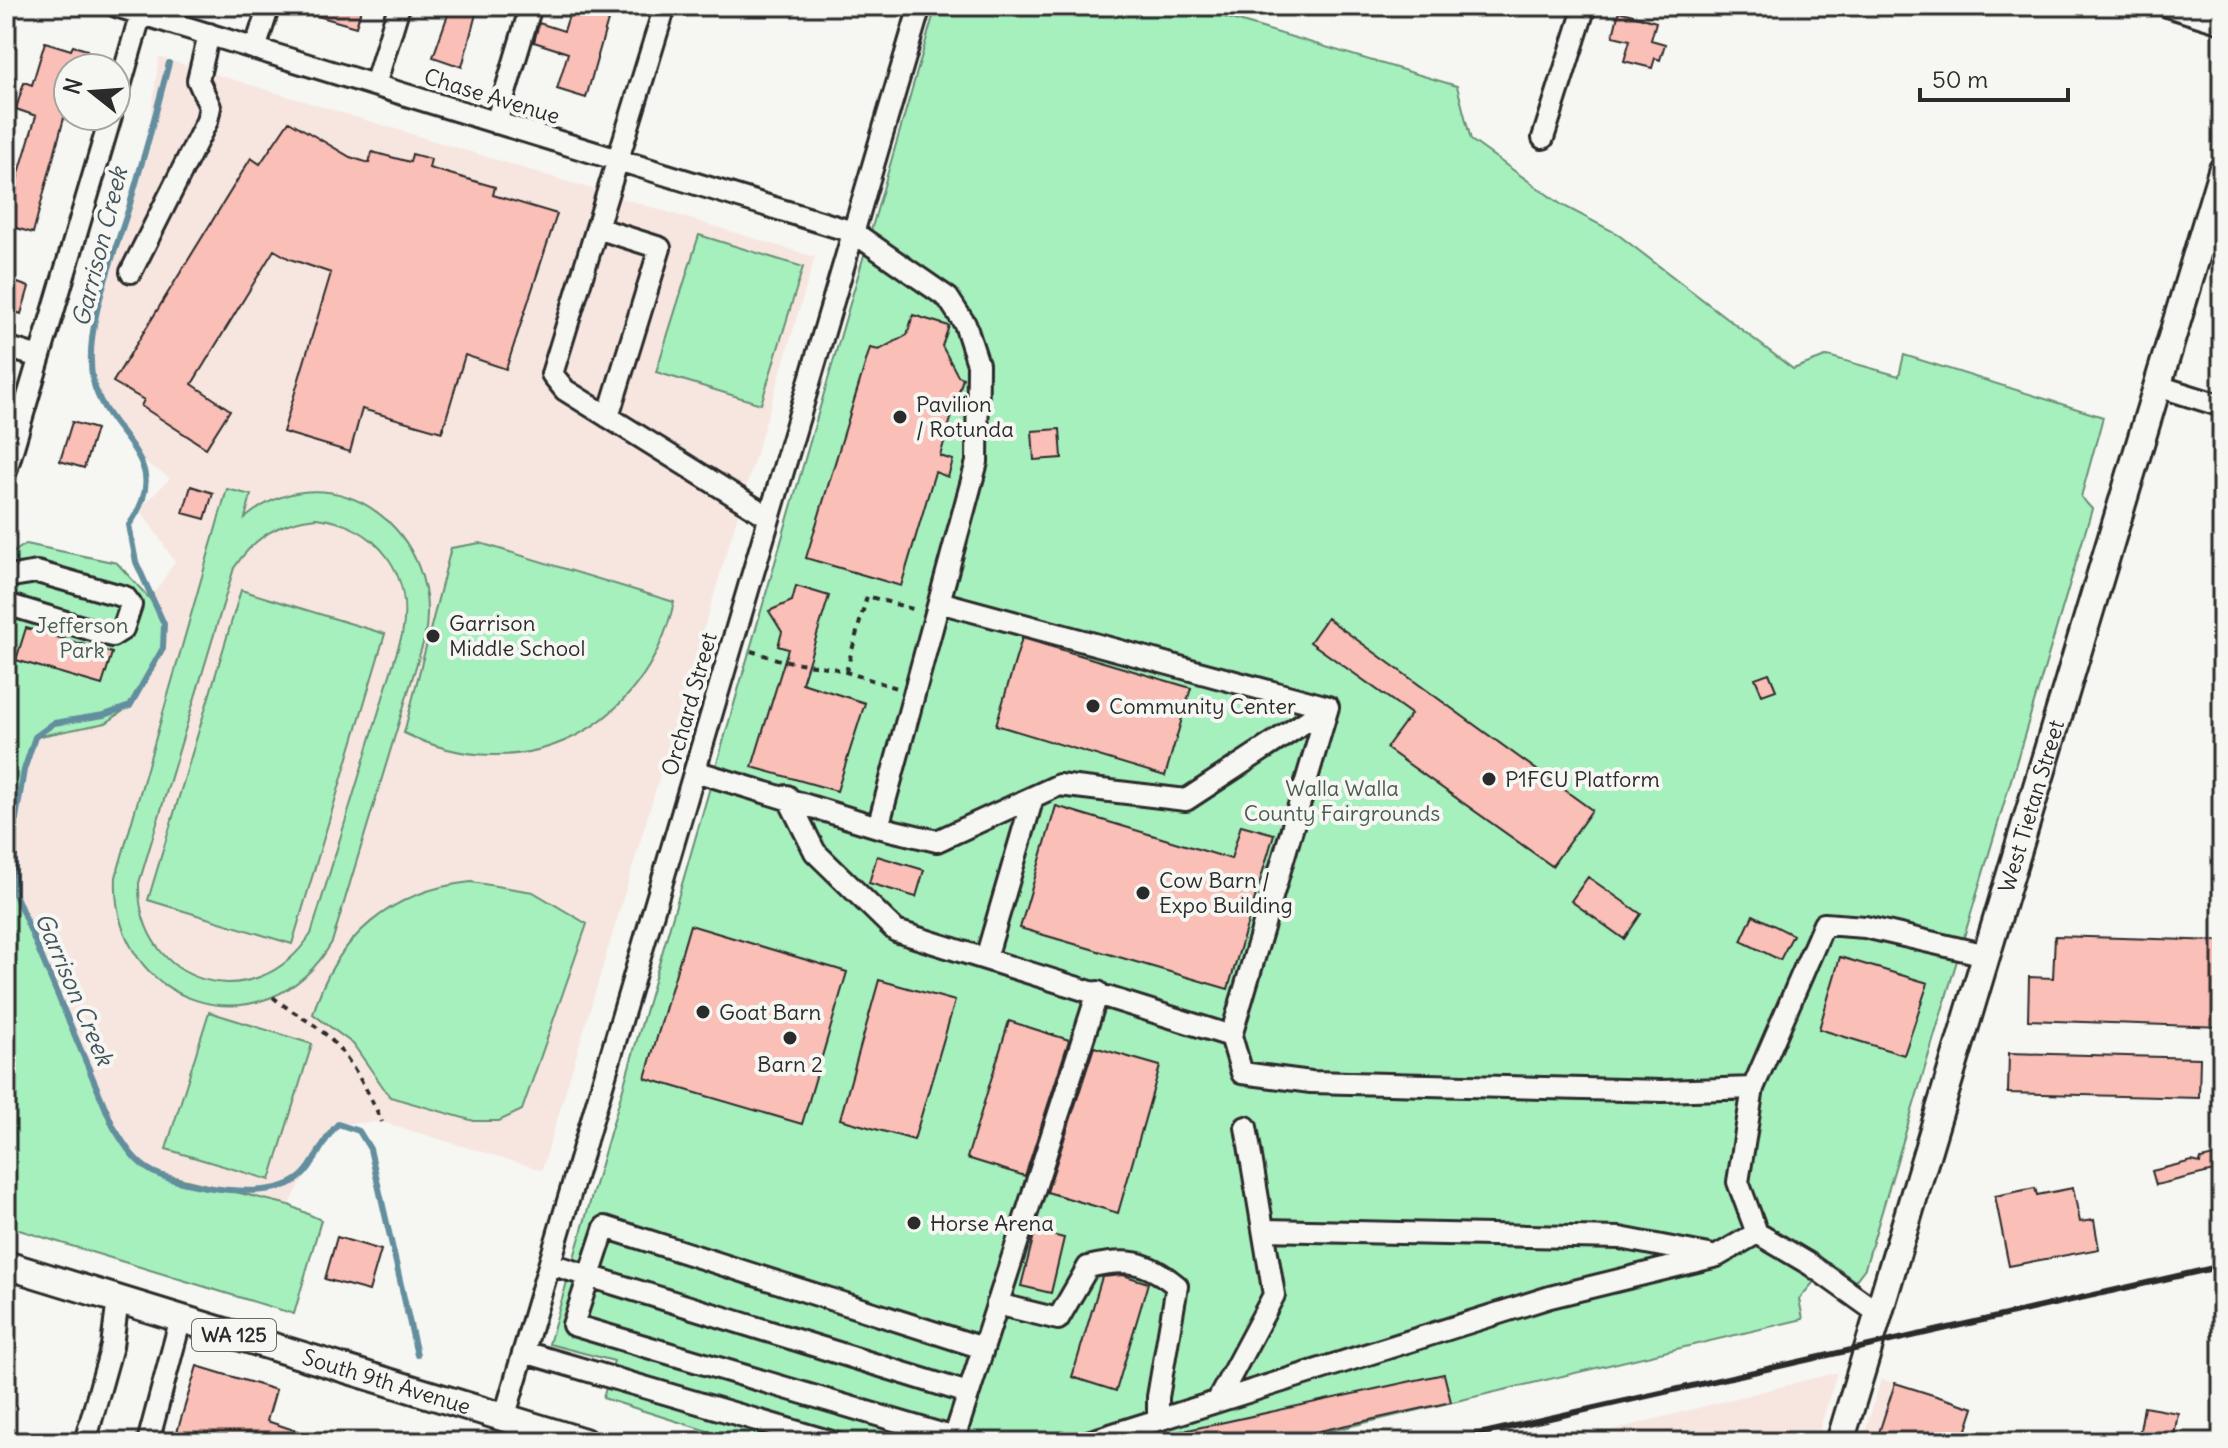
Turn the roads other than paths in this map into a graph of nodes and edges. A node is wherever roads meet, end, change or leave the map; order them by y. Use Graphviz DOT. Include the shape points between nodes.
graph roads {
  1 [pos="116,6"];
  2 [pos="269,6"];
  3 [pos="399,6"];
  4 [pos="531,6"];
  5 [pos="665,6"];
  6 [pos="920,6"];
  7 [pos="1585,6"];
  8 [pos="2167,6"];
  9 [pos="142,10"];
  10 [pos="2222,23"];
  11 [pos="209,34"];
  12 [pos="255,49"];
  13 [pos="130,52"];
  14 [pos="375,85"];
  15 [pos="496,123"];
  16 [pos="106,132"];
  17 [pos="1543,138"];
  18 [pos="619,160"];
  19 [pos="2222,171"];
  20 [pos="597,228"];
  21 [pos="853,232"];
  22 [pos="131,272"];
  23 [pos="6,347"];
  24 [pos="39,357"];
  25 [pos="2158,386"];
  26 [pos="2222,406"];
  27 [pos="608,417"];
  28 [pos="6,471"];
  29 [pos="769,517"];
  30 [pos="6,577"];
  31 [pos="6,604"];
  32 [pos="938,609"];
  33 [pos="1328,707"];
  34 [pos="695,771"];
  35 [pos="787,796"];
  36 [pos="1033,797"];
  37 [pos="878,827"];
  38 [pos="1986,955"];
  39 [pos="986,958"];
  40 [pos="1098,992"];
  41 [pos="1231,1036"];
  42 [pos="1753,1088"];
  43 [pos="1246,1127"];
  44 [pos="1265,1230"];
  45 [pos="1757,1233"];
  46 [pos="1717,1256"];
  47 [pos="550,1264"];
  48 [pos="6,1265"];
  49 [pos="589,1276"];
  50 [pos="118,1299"];
  51 [pos="997,1304"];
  52 [pos="1878,1313"];
  53 [pos="181,1318"];
  54 [pos="983,1348"];
  55 [pos="524,1352"];
  56 [pos="968,1393"];
  57 [pos="1218,1400"];
  58 [pos="505,1415"];
  59 [pos="1158,1419"];
  60 [pos="954,1440"];
  61 [pos="85,1442"];
  62 [pos="148,1442"];
  63 [pos="584,1442"];
  64 [pos="832,1442"];
  65 [pos="1088,1442"];
  66 [pos="1840,1442"];
  1 -- 9 [label="street, Chase Avenue"];
  2 -- 12 [label="street"];
  3 -- 14 [label="street"];
  4 -- 15 [label="street"];
  5 -- 18 [label="street"];
  6 -- 21 [label="street, Orchard Street"];
  7 -- 17 [label="street"];
  8 -- 10 [label="street"];
  9 -- 11 [label="street, Chase Avenue"];
  9 -- 13 [label="street"];
  11 -- 12 [label="street, Chase Avenue"];
  11 -- 22 [label="street" via="198,80 210,107 207,121"];
  12 -- 14 [label="street, Chase Avenue"];
  14 -- 15 [label="street, Chase Avenue"];
  15 -- 18 [label="street, Chase Avenue"];
  16 -- 24 [label="street"];
  18 -- 20 [label="street"];
  18 -- 21 [label="street, Chase Avenue"];
  19 -- 25 [label="main road, West Tietan Street"];
  20 -- 27 [label="street" via="552,374 565,390"];
  20 -- 27 [label="street" via="660,248"];
  21 -- 29 [label="street, Orchard Street"];
  21 -- 32 [label="street, Chase Avenue" via="948,298 965,324 978,364 977,462"];
  23 -- 24 [label="street"];
  24 -- 28 [label="street"];
  25 -- 26 [label="street"];
  25 -- 38 [label="main road, West Tietan Street"];
  27 -- 29 [label="street"];
  29 -- 34 [label="street, Orchard Street"];
  30 -- 31 [label="street" via="37,572 125,597 131,605 123,629 112,636"];
  32 -- 33 [label="street"];
  32 -- 37 [label="street, Chase Avenue"];
  33 -- 36 [label="street" via="1186,800 1059,785"];
  33 -- 41 [label="street"];
  34 -- 35 [label="street"];
  34 -- 47 [label="street, Orchard Street"];
  35 -- 37 [label="street"];
  35 -- 39 [label="street" via="815,852 896,931"];
  36 -- 37 [label="street" via="937,841"];
  36 -- 39 [label="street"];
  38 -- 42 [label="street" via="1865,927 1824,924"];
  38 -- 52 [label="main road, West Tietan Street"];
  39 -- 40 [label="street"];
  40 -- 41 [label="street"];
  40 -- 51 [label="street"];
  41 -- 42 [label="street" via="1242,1073 1311,1082 1662,1091"];
  42 -- 45 [label="street" via="1738,1182"];
  43 -- 44 [label="street"];
  44 -- 46 [label="street" via="1620,1238"];
  44 -- 57 [label="street" via="1274,1295"];
  45 -- 46 [label="street"];
  45 -- 52 [label="street"];
  46 -- 57 [label="street" via="1550,1297"];
  47 -- 49 [label="street"];
  47 -- 55 [label="street, Orchard Street"];
  48 -- 50 [label="main road, South 9th Avenue / WA 125"];
  49 -- 54 [label="street" via="605,1227"];
  49 -- 56 [label="street"];
  49 -- 60 [label="street" via="573,1325"];
  50 -- 53 [label="main road, South 9th Avenue / WA 125"];
  50 -- 61 [label="street" via="112,1346"];
  51 -- 54 [label="street"];
  51 -- 59 [label="street" via="1058,1319 1088,1267 1121,1259 1162,1273 1177,1286"];
  52 -- 66 [label="main road, West Tietan Street"];
  53 -- 58 [label="main road, South 9th Avenue / WA 125"];
  53 -- 62 [label="street"];
  54 -- 56 [label="street"];
  55 -- 58 [label="street, Orchard Street"];
  55 -- 64 [label="street"];
  56 -- 60 [label="street"];
  57 -- 59 [label="street"];
  58 -- 63 [label="main road, South 9th Avenue / WA 125"];
  59 -- 65 [label="street"];
}
